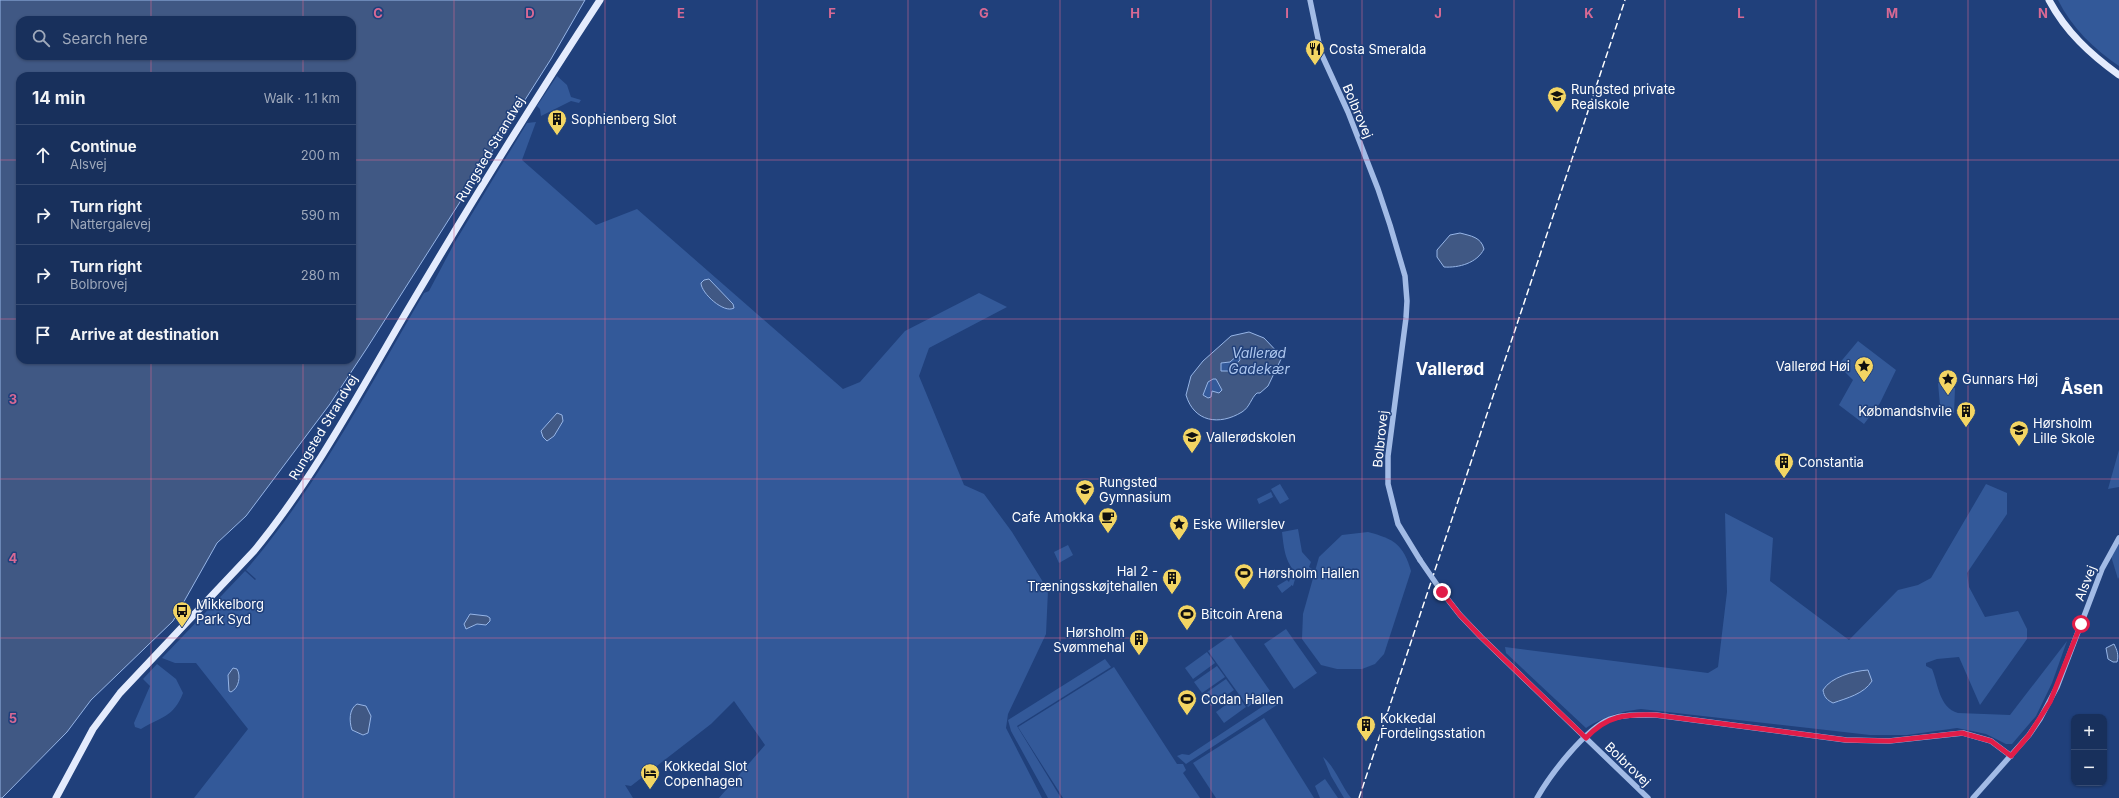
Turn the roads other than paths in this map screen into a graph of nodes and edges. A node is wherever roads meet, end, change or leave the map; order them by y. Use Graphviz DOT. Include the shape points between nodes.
graph roads {
  1 [pos="600,0"];
  2 [pos="1310,0"];
  3 [pos="2049,0"];
  4 [pos="2119,75"];
  5 [pos="2119,538"];
  6 [pos="1586,738"];
  7 [pos="2011,756"];
  8 [pos="56,798"];
  9 [pos="1537,798"];
  10 [pos="1648,798"];
  11 [pos="1973,798"];
  1 -- 8 [label="main road, Rungsted Strandvej" via="519,124 314,468 254,551 120,693 93,729"];
  2 -- 6 [label="street, Bolbrovej, bridge" via="1321,53 1378,188 1405,276 1406,318 1387,470 1394,514 1420,560 1460,615"];
  3 -- 4 [label="main road" via="2074,38"];
  5 -- 7 [label="street, Alsvej" via="2102,569 2050,702 2029,735"];
  6 -- 7 [label="street" via="1596,727 1610,719 1656,715 1846,740 1889,741 1962,733 1991,741"];
  6 -- 9 [label="street" via="1554,771"];
  6 -- 10 [label="street, Bolbrovej"];
  7 -- 11 [label="street, Alsvej"];
}
